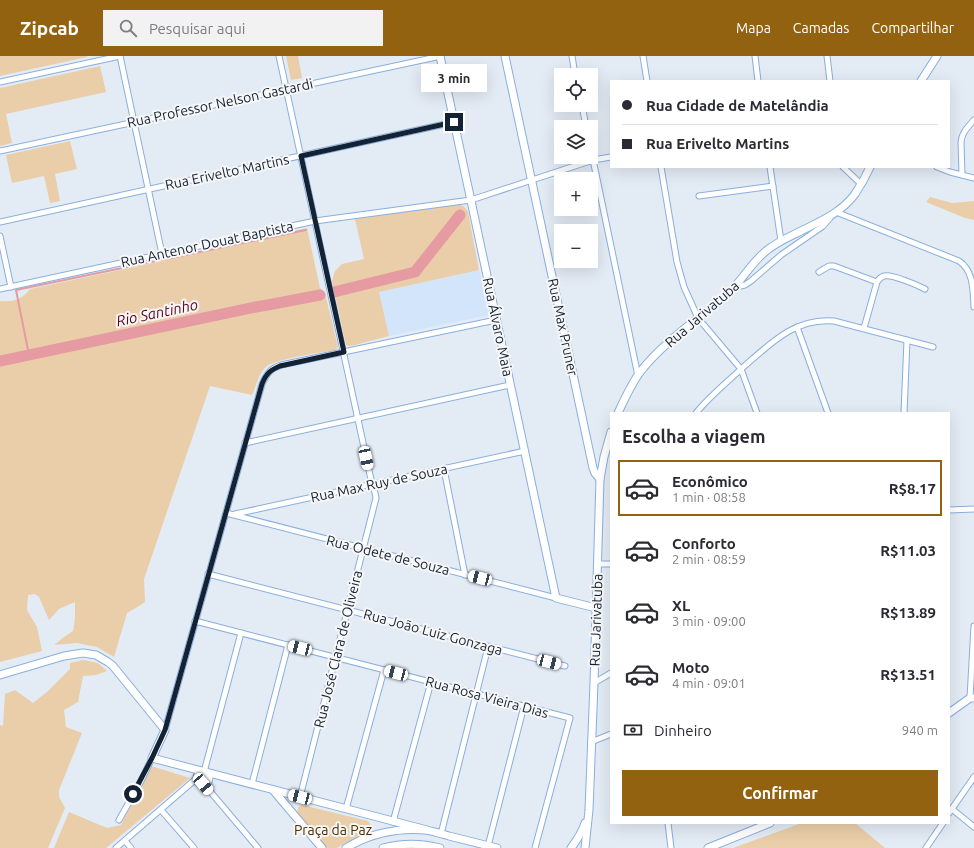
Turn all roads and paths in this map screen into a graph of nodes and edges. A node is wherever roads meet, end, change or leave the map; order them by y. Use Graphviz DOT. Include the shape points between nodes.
graph roads {
  1 [pos="120,56"];
  2 [pos="280,56"];
  3 [pos="440,56"];
  4 [pos="505,56"];
  5 [pos="572,56"];
  6 [pos="643,56"];
  7 [pos="754,56"];
  8 [pos="827,56"];
  9 [pos="937,56"];
  10 [pos="575,68"];
  11 [pos="647,80"];
  12 [pos="758,80"];
  13 [pos="830,80"];
  14 [pos="922,80"];
  15 [pos="0,82"];
  16 [pos="287,89"];
  17 [pos="974,120"];
  18 [pos="134,122"];
  19 [pos="454,122"];
  20 [pos="0,151"];
  21 [pos="301,156"];
  22 [pos="610,157"];
  23 [pos="598,159"];
  24 [pos="581,164"];
  25 [pos="594,164"];
  26 [pos="661,168"];
  27 [pos="770,168"];
  28 [pos="844,168"];
  29 [pos="869,168"];
  30 [pos="940,168"];
  31 [pos="962,175"];
  32 [pos="974,178"];
  33 [pos="532,180"];
  34 [pos="861,184"];
  35 [pos="773,186"];
  36 [pos="149,189"];
  37 [pos="700,196"];
  38 [pos="471,200"];
  39 [pos="834,214"];
  40 [pos="315,221"];
  41 [pos="0,222"];
  42 [pos="0,236"];
  43 [pos="781,241"];
  44 [pos="162,254"];
  45 [pos="819,272"];
  46 [pos="877,282"];
  47 [pos="736,286"];
  48 [pos="11,287"];
  49 [pos="0,289"];
  50 [pos="925,289"];
  51 [pos="974,307"];
  52 [pos="698,318"];
  53 [pos="496,320"];
  54 [pos="797,327"];
  55 [pos="864,328"];
  56 [pos="907,340"];
  57 [pos="933,347"];
  58 [pos="344,352"];
  59 [pos="741,369"];
  60 [pos="638,376"];
  61 [pos="510,385"];
  62 [pos="618,412"];
  63 [pos="697,412"];
  64 [pos="757,412"];
  65 [pos="828,412"];
  66 [pos="904,412"];
  67 [pos="358,418"];
  68 [pos="610,436"];
  69 [pos="245,443"];
  70 [pos="525,451"];
  71 [pos="444,469"];
  72 [pos="600,479"];
  73 [pos="372,484"];
  74 [pos="974,509"];
  75 [pos="950,510"];
  76 [pos="226,513"];
  77 [pos="233,515"];
  78 [pos="363,548"];
  79 [pos="597,564"];
  80 [pos="610,564"];
  81 [pos="208,574"];
  82 [pos="465,574"];
  83 [pos="556,598"];
  84 [pos="596,608"];
  85 [pos="348,610"];
  86 [pos="195,621"];
  87 [pos="974,626"];
  88 [pos="241,633"];
  89 [pos="288,645"];
  90 [pos="488,647"];
  91 [pos="336,658"];
  92 [pos="565,666"];
  93 [pos="384,670"];
  94 [pos="610,674"];
  95 [pos="0,675"];
  96 [pos="431,682"];
  97 [pos="594,683"];
  98 [pos="476,694"];
  99 [pos="972,698"];
  100 [pos="524,706"];
  101 [pos="950,712"];
  102 [pos="165,730"];
  103 [pos="610,734"];
  104 [pos="591,742"];
  105 [pos="152,758"];
  106 [pos="187,767"];
  107 [pos="204,772"];
  108 [pos="974,776"];
  109 [pos="226,777"];
  110 [pos="197,778"];
  111 [pos="205,783"];
  112 [pos="252,784"];
  113 [pos="273,790"];
  114 [pos="300,797"];
  115 [pos="346,809"];
  116 [pos="161,810"];
  117 [pos="588,810"];
  118 [pos="951,811"];
  119 [pos="119,820"];
  120 [pos="393,822"];
  121 [pos="668,824"];
  122 [pos="768,824"];
  123 [pos="941,824"];
  124 [pos="974,827"];
  125 [pos="427,830"];
  126 [pos="442,834"];
  127 [pos="125,841"];
  128 [pos="488,846"];
  129 [pos="116,848"];
  130 [pos="131,848"];
  131 [pos="194,848"];
  132 [pos="258,848"];
  133 [pos="322,848"];
  134 [pos="346,848"];
  135 [pos="384,848"];
  136 [pos="440,848"];
  137 [pos="497,848"];
  138 [pos="535,848"];
  139 [pos="571,848"];
  140 [pos="585,848"];
  141 [pos="672,848"];
  142 [pos="708,848"];
  143 [pos="926,848"];
  1 -- 15 [label="street"];
  1 -- 18 [label="street"];
  2 -- 16 [label="street, Rua José Clara de Oliveira"];
  3 -- 16 [label="street, Rua Professor Nelson Gastardi"];
  3 -- 19 [label="street, Rua Álvaro Maia"];
  4 -- 33 [label="street, Rua Max Pruner"];
  5 -- 10 [label="street"];
  6 -- 11 [label="street"];
  7 -- 12 [label="street"];
  8 -- 13 [label="street"];
  9 -- 14 [label="street"];
  16 -- 18 [label="street, Rua Professor Nelson Gastardi"];
  16 -- 21 [label="street, Rua José Clara de Oliveira"];
  17 -- 31 [label="street" via="960,142"];
  18 -- 20 [label="street, Rua Professor Nelson Gastardi"];
  18 -- 36 [label="street"];
  19 -- 21 [label="street, Rua Erivelto Martins"];
  19 -- 38 [label="street, Rua Álvaro Maia"];
  21 -- 36 [label="street, Rua Erivelto Martins"];
  21 -- 40 [label="street, Rua José Clara de Oliveira"];
  22 -- 23 [label="street, Rua Antenor Douat Baptista"];
  24 -- 33 [label="street, Rua Antenor Douat Baptista"];
  25 -- 60 [label="street"];
  26 -- 52 [label="street" via="680,275"];
  27 -- 35 [label="street"];
  28 -- 34 [label="street"];
  29 -- 34 [label="street, Rua Jarivatuba"];
  30 -- 31 [label="street"];
  31 -- 32 [label="street"];
  33 -- 38 [label="street, Rua Antenor Douat Baptista"];
  33 -- 72 [label="street, Rua Max Pruner" via="593,468"];
  34 -- 39 [label="street, Rua Jarivatuba" via="852,197"];
  35 -- 37 [label="street"];
  35 -- 43 [label="street"];
  36 -- 41 [label="street, Rua Erivelto Martins"];
  36 -- 44 [label="street"];
  38 -- 40 [label="street, Rua Antenor Douat Baptista"];
  38 -- 53 [label="street, Rua Álvaro Maia"];
  39 -- 43 [label="street, Rua Jarivatuba"];
  39 -- 47 [label="street" via="823,226 781,255 751,281"];
  39 -- 51 [label="street" via="931,249 963,264 970,275"];
  40 -- 44 [label="street, Rua Antenor Douat Baptista"];
  40 -- 58 [label="street, Rua José Clara de Oliveira"];
  42 -- 48 [label="street"];
  43 -- 47 [label="street, Rua Jarivatuba" via="767,250"];
  44 -- 48 [label="street, Rua Antenor Douat Baptista"];
  45 -- 46 [label="street" via="834,266"];
  46 -- 50 [label="street" via="883,276 888,276"];
  46 -- 55 [label="street"];
  47 -- 52 [label="street, Rua Jarivatuba"];
  48 -- 49 [label="street, Rua Antenor Douat Baptista"];
  52 -- 59 [label="street"];
  52 -- 60 [label="street, Rua Jarivatuba" via="654,356"];
  53 -- 58 [label="street"];
  53 -- 61 [label="street, Rua Álvaro Maia"];
  54 -- 55 [label="street" via="814,321 828,320"];
  54 -- 59 [label="street" via="775,340"];
  54 -- 65 [label="street"];
  55 -- 56 [label="street"];
  56 -- 57 [label="street"];
  56 -- 66 [label="street"];
  58 -- 67 [label="street, Rua José Clara de Oliveira"];
  58 -- 69 [label="street" via="280,366 268,373 262,384"];
  59 -- 63 [label="street"];
  59 -- 64 [label="street"];
  60 -- 62 [label="street, Rua Jarivatuba"];
  61 -- 67 [label="street"];
  61 -- 70 [label="street, Rua Álvaro Maia"];
  67 -- 69 [label="street"];
  67 -- 73 [label="street, Rua José Clara de Oliveira"];
  68 -- 72 [label="street, Rua Jarivatuba"];
  69 -- 76 [label="street"];
  70 -- 71 [label="street, Rua Max Ruy de Souza"];
  70 -- 83 [label="street, Rua Álvaro Maia"];
  71 -- 73 [label="street, Rua Max Ruy de Souza"];
  71 -- 82 [label="street"];
  72 -- 79 [label="street, Rua Jarivatuba"];
  73 -- 77 [label="street, Rua Max Ruy de Souza"];
  73 -- 78 [label="street, Rua José Clara de Oliveira" via="376,498"];
  74 -- 75 [label="street"];
  76 -- 77 [label="street, Rua Odete de Souza"];
  76 -- 81 [label="street"];
  77 -- 78 [label="street, Rua Odete de Souza"];
  78 -- 82 [label="street, Rua Odete de Souza"];
  78 -- 85 [label="street, Rua José Clara de Oliveira"];
  79 -- 80 [label="street"];
  79 -- 84 [label="street, Rua Jarivatuba"];
  81 -- 85 [label="street, Rua João Luiz Gonzaga"];
  81 -- 86 [label="street"];
  82 -- 83 [label="street, Rua Odete de Souza"];
  83 -- 84 [label="street, Rua Odete de Souza"];
  84 -- 97 [label="street, Rua Jarivatuba"];
  85 -- 90 [label="street, Rua João Luiz Gonzaga"];
  85 -- 91 [label="street, Rua José Clara de Oliveira"];
  86 -- 88 [label="street, Rua Rosa Vieira Dias"];
  86 -- 102 [label="street"];
  87 -- 99 [label="street"];
  88 -- 89 [label="street, Rua Rosa Vieira Dias"];
  88 -- 107 [label="street"];
  89 -- 91 [label="street, Rua Rosa Vieira Dias"];
  89 -- 112 [label="street"];
  90 -- 92 [label="street, Rua João Luiz Gonzaga"];
  90 -- 98 [label="street"];
  91 -- 93 [label="street, Rua Rosa Vieira Dias"];
  91 -- 114 [label="street, Rua José Clara de Oliveira"];
  93 -- 96 [label="street, Rua Rosa Vieira Dias"];
  93 -- 115 [label="street"];
  94 -- 97 [label="street"];
  95 -- 102 [label="street" via="70,655 96,655 113,666"];
  96 -- 98 [label="street, Rua Rosa Vieira Dias"];
  96 -- 120 [label="street"];
  97 -- 104 [label="street, Rua Jarivatuba"];
  98 -- 100 [label="street, Rua Rosa Vieira Dias"];
  98 -- 126 [label="street"];
  99 -- 101 [label="street"];
  100 -- 128 [label="street"];
  100 -- 138 [label="street, Rua Rosa Vieira Dias" via="570,718"];
  102 -- 105 [label="street"];
  103 -- 104 [label="street"];
  104 -- 117 [label="street, Rua Jarivatuba"];
  105 -- 106 [label="street"];
  105 -- 119 [label="street"];
  106 -- 107 [label="street"];
  106 -- 110 [label="street"];
  107 -- 109 [label="street"];
  107 -- 110 [label="street" via="199,773"];
  107 -- 111 [label="street" via="209,779"];
  108 -- 118 [label="street"];
  109 -- 111 [label="street"];
  109 -- 112 [label="street"];
  110 -- 111 [label="street" via="200,783"];
  110 -- 116 [label="street"];
  111 -- 132 [label="street"];
  112 -- 113 [label="street"];
  113 -- 114 [label="street"];
  113 -- 133 [label="street"];
  114 -- 115 [label="street"];
  115 -- 120 [label="street"];
  116 -- 127 [label="street"];
  116 -- 131 [label="street"];
  117 -- 139 [label="street, Rua Jarivatuba" via="578,840"];
  117 -- 140 [label="street, Rua Jarivatuba"];
  118 -- 124 [label="street"];
  120 -- 125 [label="street"];
  121 -- 141 [label="street"];
  122 -- 142 [label="street"];
  123 -- 143 [label="street"];
  125 -- 126 [label="street"];
  125 -- 134 [label="street" via="399,830 377,834"];
  126 -- 128 [label="street"];
  127 -- 129 [label="street"];
  127 -- 130 [label="street"];
  128 -- 137 [label="street"];
  135 -- 136 [label="street" via="414,844"];
}
